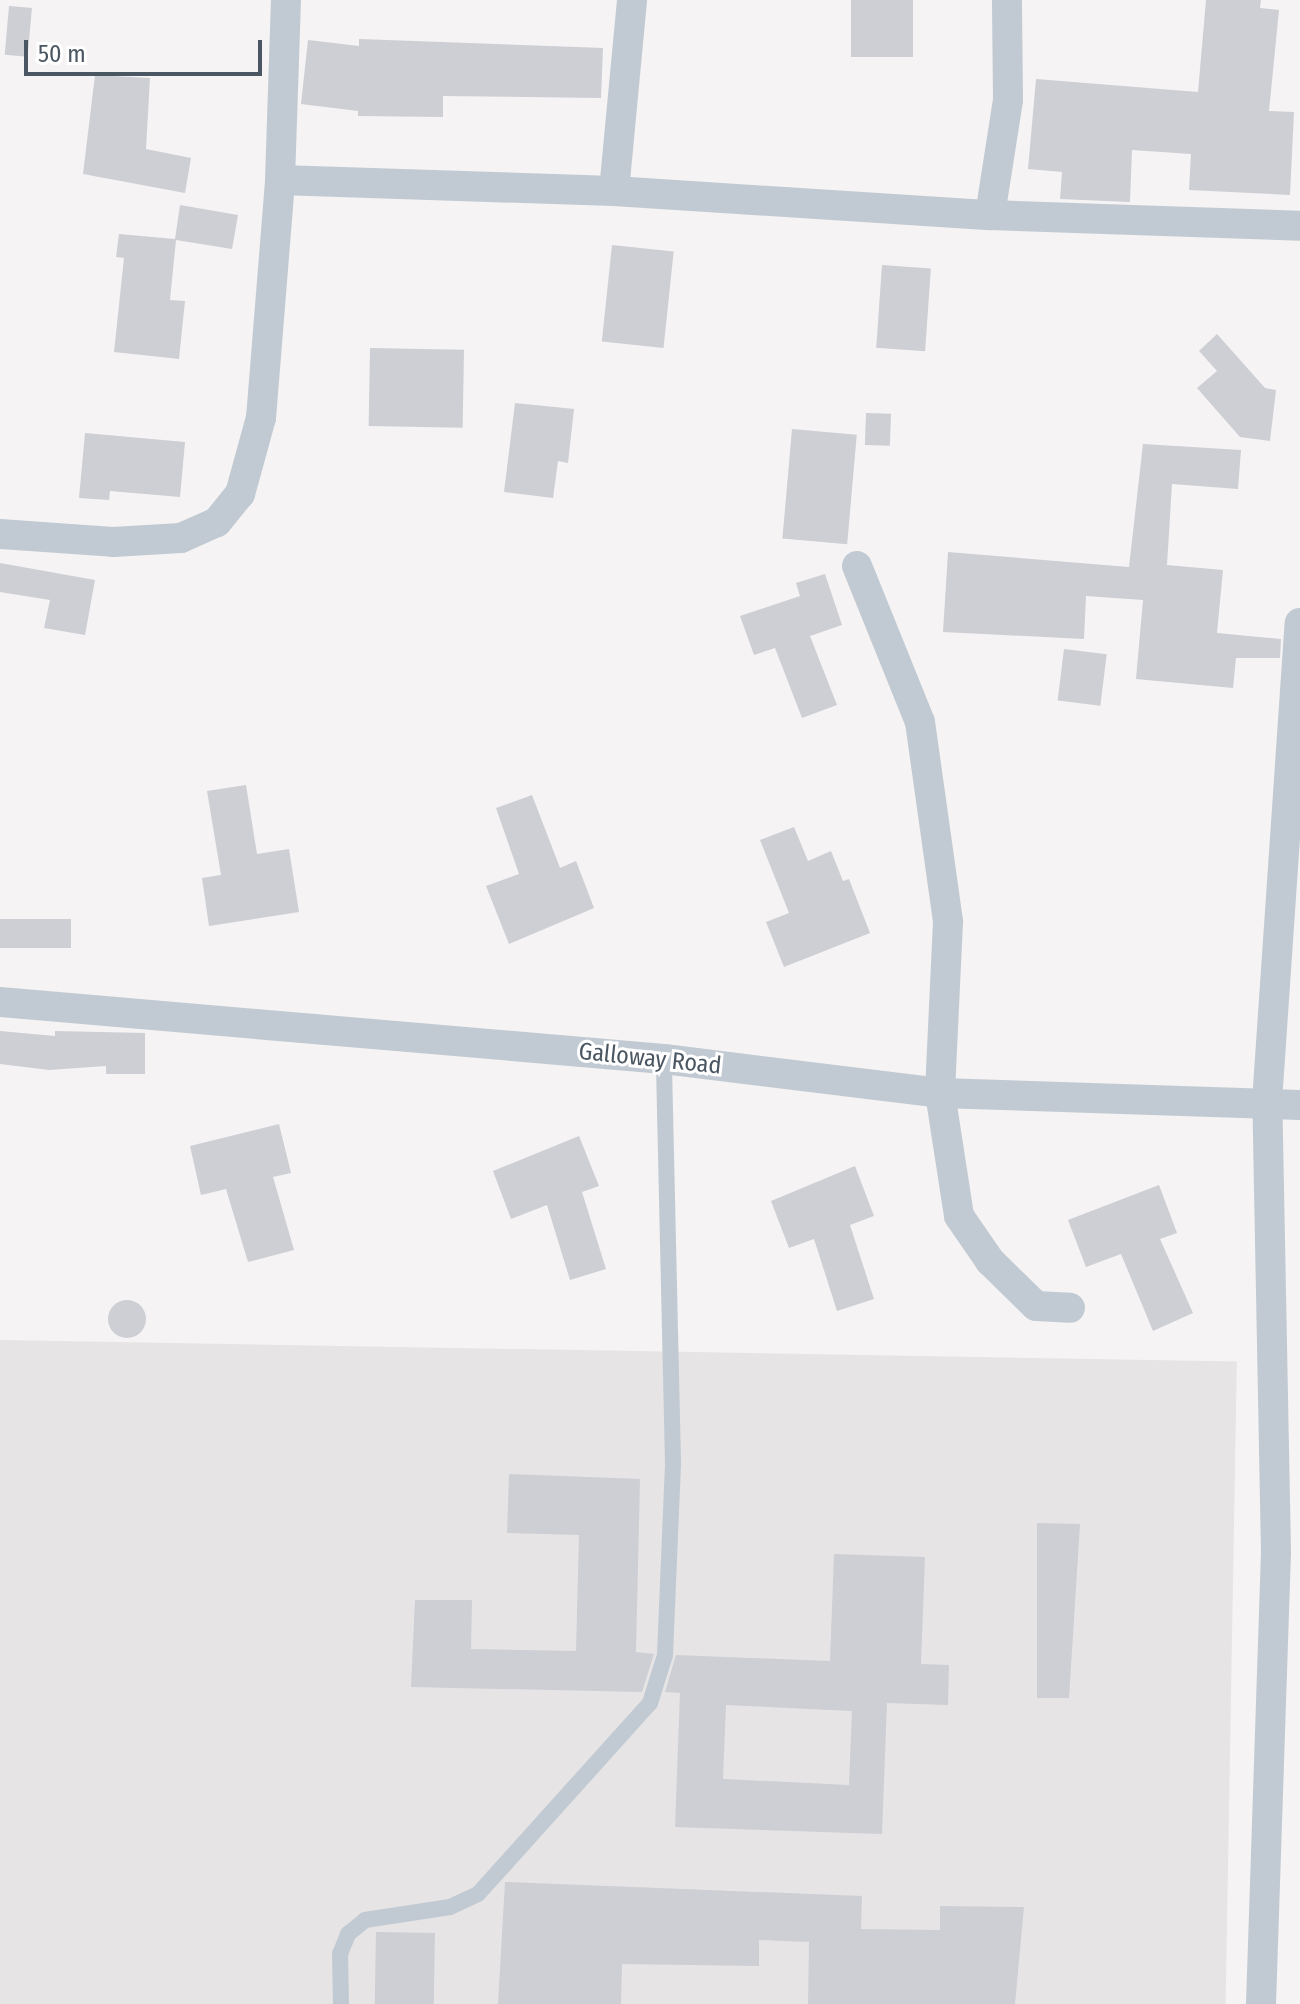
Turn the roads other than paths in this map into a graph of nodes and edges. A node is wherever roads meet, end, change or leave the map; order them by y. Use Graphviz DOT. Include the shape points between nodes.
graph roads {
  1 [pos="286,0"];
  2 [pos="632,0"];
  3 [pos="1007,0"];
  4 [pos="280,180"];
  5 [pos="614,191"];
  6 [pos="990,215"];
  7 [pos="1300,226"];
  8 [pos="0,534"];
  9 [pos="857,566"];
  10 [pos="1300,623"];
  11 [pos="1297,689"];
  12 [pos="0,1002"];
  13 [pos="664,1059"];
  14 [pos="940,1093"];
  15 [pos="1267,1102"];
  16 [pos="1300,1105"];
  17 [pos="1070,1308"];
  18 [pos="341,2004"];
  19 [pos="1261,2004"];
  1 -- 4 [label="street"];
  2 -- 5 [label="street"];
  3 -- 6 [label="street" via="1008,100"];
  4 -- 5 [label="street"];
  4 -- 8 [label="street" via="261,418 240,494 217,522 181,538 113,542"];
  5 -- 6 [label="street"];
  6 -- 7 [label="street"];
  9 -- 14 [label="street" via="920,722 948,922"];
  10 -- 11 [label="street"];
  11 -- 15 [label="street"];
  12 -- 13 [label="street, Galloway Road"];
  13 -- 14 [label="street, Galloway Road"];
  13 -- 18 [label="lane" via="673,1463 665,1655 650,1703 478,1894 450,1907 365,1920 348,1934 340,1954"];
  14 -- 15 [label="street, Galloway Road"];
  14 -- 17 [label="street" via="959,1216 990,1261 1036,1306"];
  15 -- 16 [label="street, Galloway Road"];
  15 -- 19 [label="street" via="1276,1553"];
}
